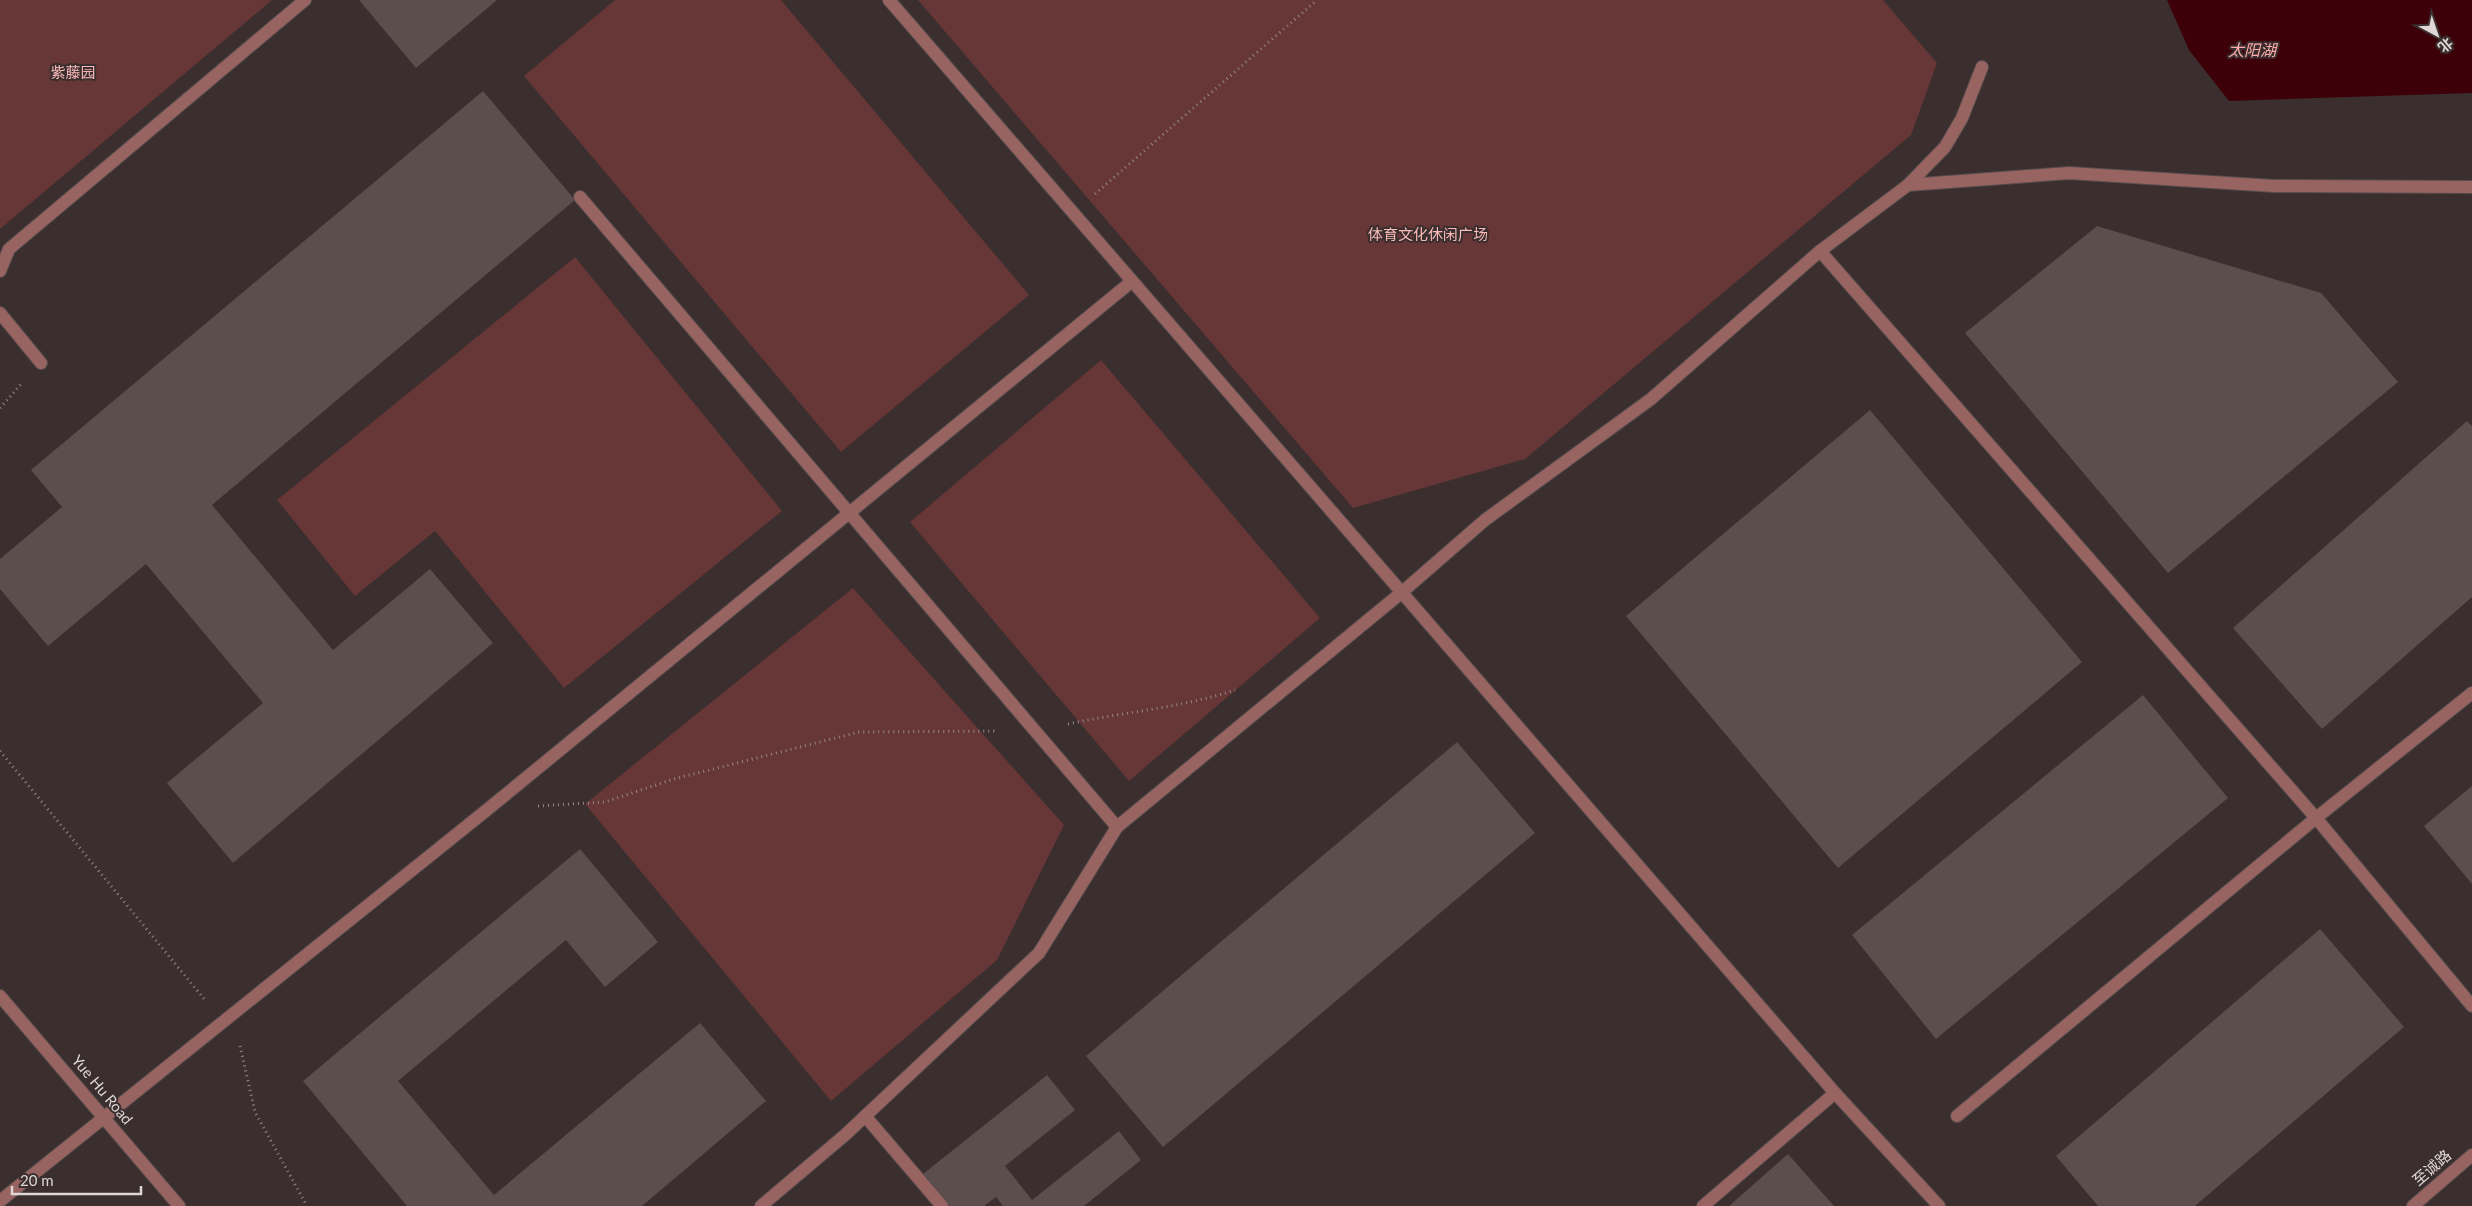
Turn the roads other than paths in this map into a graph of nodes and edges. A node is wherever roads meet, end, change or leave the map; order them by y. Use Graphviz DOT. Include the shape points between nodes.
graph roads {
  1 [pos="305,0"];
  2 [pos="889,0"];
  3 [pos="1982,67"];
  4 [pos="1908,184"];
  5 [pos="2472,187"];
  6 [pos="580,196"];
  7 [pos="1820,251"];
  8 [pos="0,272"];
  9 [pos="1131,282"];
  10 [pos="0,313"];
  11 [pos="41,363"];
  12 [pos="850,510"];
  13 [pos="1402,593"];
  14 [pos="2472,693"];
  15 [pos="2316,818"];
  16 [pos="1117,827"];
  17 [pos="0,996"];
  18 [pos="2472,1006"];
  19 [pos="1835,1093"];
  20 [pos="865,1116"];
  21 [pos="1958,1116"];
  22 [pos="103,1117"];
  23 [pos="2472,1155"];
  24 [pos="0,1201"];
  25 [pos="179,1206"];
  26 [pos="760,1206"];
  27 [pos="942,1206"];
  28 [pos="1703,1206"];
  29 [pos="1939,1206"];
  30 [pos="2413,1206"];
  1 -- 8 [label="street" via="9,249"];
  2 -- 9 [label="street"];
  3 -- 4 [label="street" via="1962,118 1945,147"];
  4 -- 5 [label="street" via="2068,173 2274,186"];
  4 -- 7 [label="street"];
  6 -- 12 [label="street"];
  7 -- 13 [label="street" via="1651,399 1485,520"];
  7 -- 15 [label="street"];
  9 -- 12 [label="street"];
  9 -- 13 [label="street"];
  10 -- 11 [label="street"];
  12 -- 16 [label="street"];
  12 -- 22 [label="street" via="488,808"];
  13 -- 16 [label="street"];
  13 -- 19 [label="street"];
  14 -- 15 [label="street"];
  15 -- 18 [label="street"];
  15 -- 21 [label="street"];
  16 -- 20 [label="street" via="1039,953"];
  17 -- 22 [label="street, Yue Hu Road"];
  19 -- 28 [label="street"];
  19 -- 29 [label="street"];
  20 -- 26 [label="street"];
  20 -- 27 [label="street"];
  22 -- 24 [label="street"];
  22 -- 25 [label="street, Yue Hu Road"];
  23 -- 30 [label="street, 至诚路"];
}
